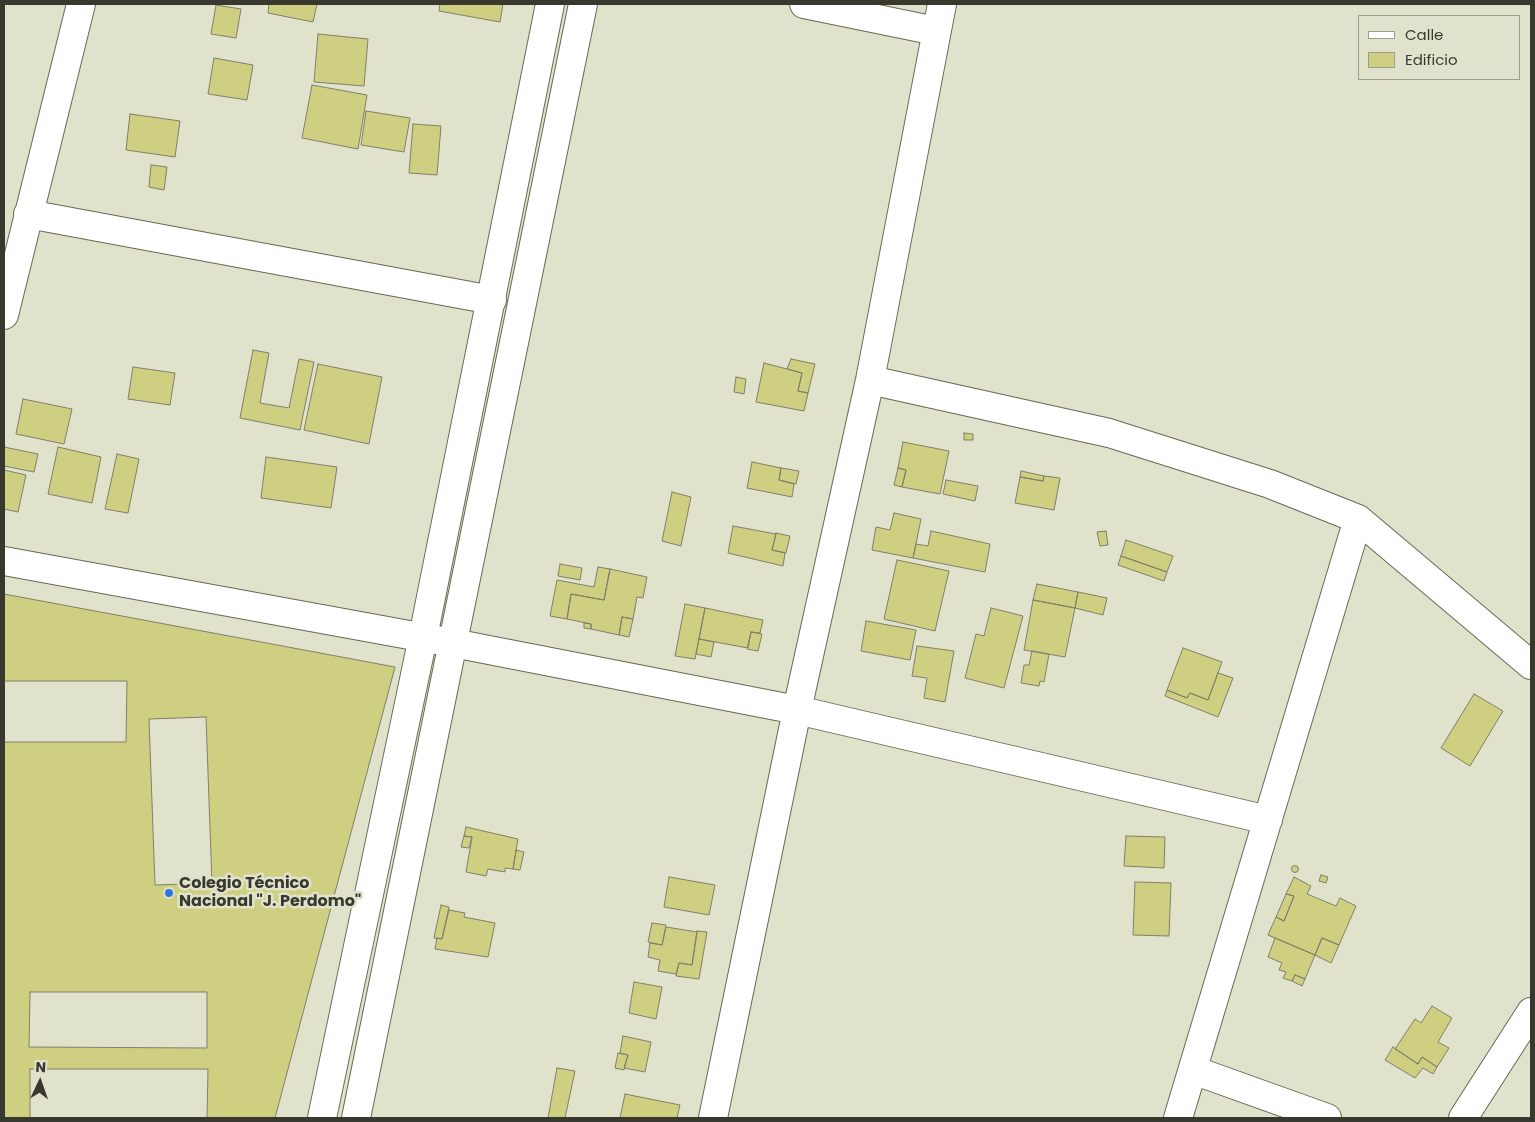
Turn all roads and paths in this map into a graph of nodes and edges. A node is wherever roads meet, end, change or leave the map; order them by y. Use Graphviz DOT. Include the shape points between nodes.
graph roads {
  1 [pos="81,4"];
  2 [pos="550,4"];
  3 [pos="583,4"];
  4 [pos="804,4"];
  5 [pos="942,4"];
  6 [pos="936,31"];
  7 [pos="28,214"];
  8 [pos="492,300"];
  9 [pos="4,315"];
  10 [pos="870,380"];
  11 [pos="1358,518"];
  12 [pos="4,562"];
  13 [pos="423,638"];
  14 [pos="453,643"];
  15 [pos="1531,665"];
  16 [pos="797,710"];
  17 [pos="1268,820"];
  18 [pos="1531,1012"];
  19 [pos="1193,1070"];
  20 [pos="322,1118"];
  21 [pos="356,1118"];
  22 [pos="713,1118"];
  23 [pos="1178,1118"];
  24 [pos="1327,1118"];
  25 [pos="1463,1118"];
  1 -- 7 [label="street"];
  2 -- 8 [label="street"];
  3 -- 14 [label="street"];
  4 -- 6 [label="street"];
  5 -- 6 [label="street"];
  6 -- 10 [label="street"];
  7 -- 8 [label="street"];
  7 -- 9 [label="street"];
  8 -- 13 [label="street"];
  10 -- 11 [label="street" via="1109,433 1270,484"];
  10 -- 16 [label="street"];
  11 -- 15 [label="street"];
  11 -- 17 [label="street"];
  12 -- 13 [label="street"];
  13 -- 14 [label="street"];
  13 -- 20 [label="street"];
  14 -- 16 [label="street"];
  14 -- 21 [label="street"];
  16 -- 17 [label="street"];
  16 -- 22 [label="street"];
  17 -- 19 [label="street"];
  18 -- 25 [label="street"];
  19 -- 23 [label="street"];
  19 -- 24 [label="street"];
}
